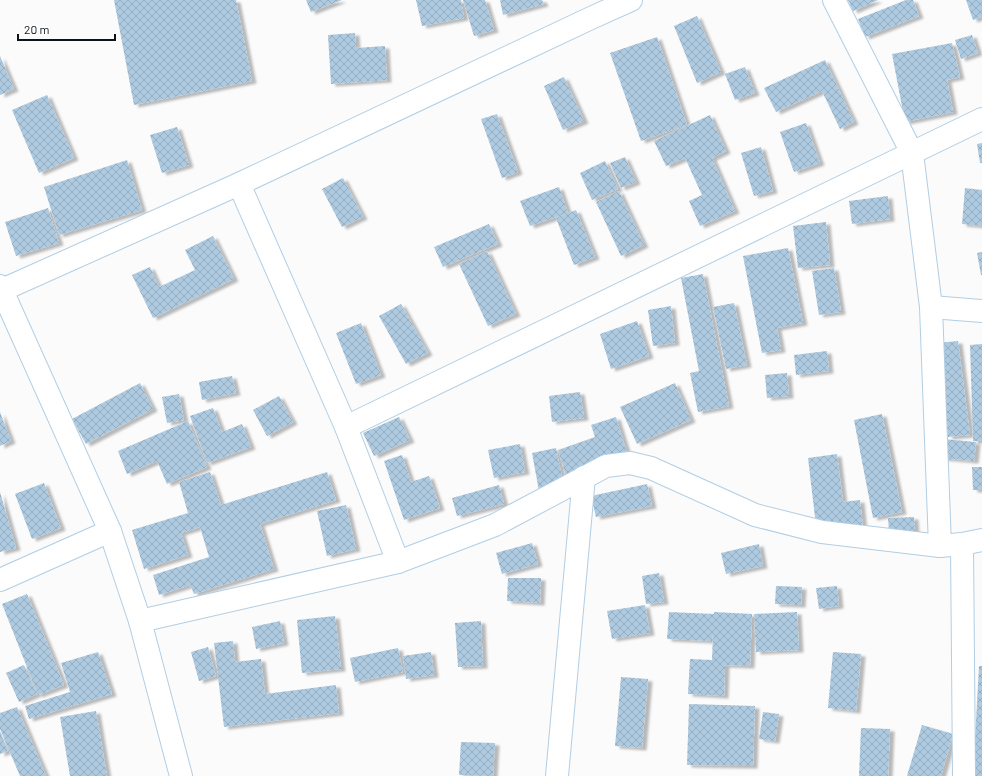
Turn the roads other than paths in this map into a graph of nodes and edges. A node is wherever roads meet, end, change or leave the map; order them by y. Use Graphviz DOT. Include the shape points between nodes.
graph roads {
  1 [pos="631,0"];
  2 [pos="834,0"];
  3 [pos="587,9"];
  4 [pos="982,119"];
  5 [pos="912,153"];
  6 [pos="239,184"];
  7 [pos="1,289"];
  8 [pos="931,307"];
  9 [pos="982,311"];
  10 [pos="346,427"];
  11 [pos="584,477"];
  12 [pos="110,531"];
  13 [pos="972,542"];
  14 [pos="940,546"];
  15 [pos="398,562"];
  16 [pos="0,580"];
  17 [pos="140,621"];
  18 [pos="181,776"];
  19 [pos="557,776"];
  20 [pos="964,776"];
  1 -- 3 [label="street"];
  2 -- 5 [label="street"];
  3 -- 6 [label="street"];
  4 -- 5 [label="street"];
  5 -- 8 [label="street"];
  5 -- 10 [label="street"];
  6 -- 7 [label="street"];
  6 -- 10 [label="street"];
  7 -- 12 [label="street"];
  8 -- 9 [label="street"];
  8 -- 14 [label="street"];
  10 -- 15 [label="street"];
  11 -- 14 [label="street" via="606,466 630,463 651,468 755,515 822,532"];
  11 -- 15 [label="street" via="495,525"];
  11 -- 19 [label="street"];
  12 -- 16 [label="street"];
  12 -- 17 [label="street"];
  13 -- 14 [label="street"];
  13 -- 20 [label="street"];
  15 -- 17 [label="street"];
  17 -- 18 [label="street"];
}
